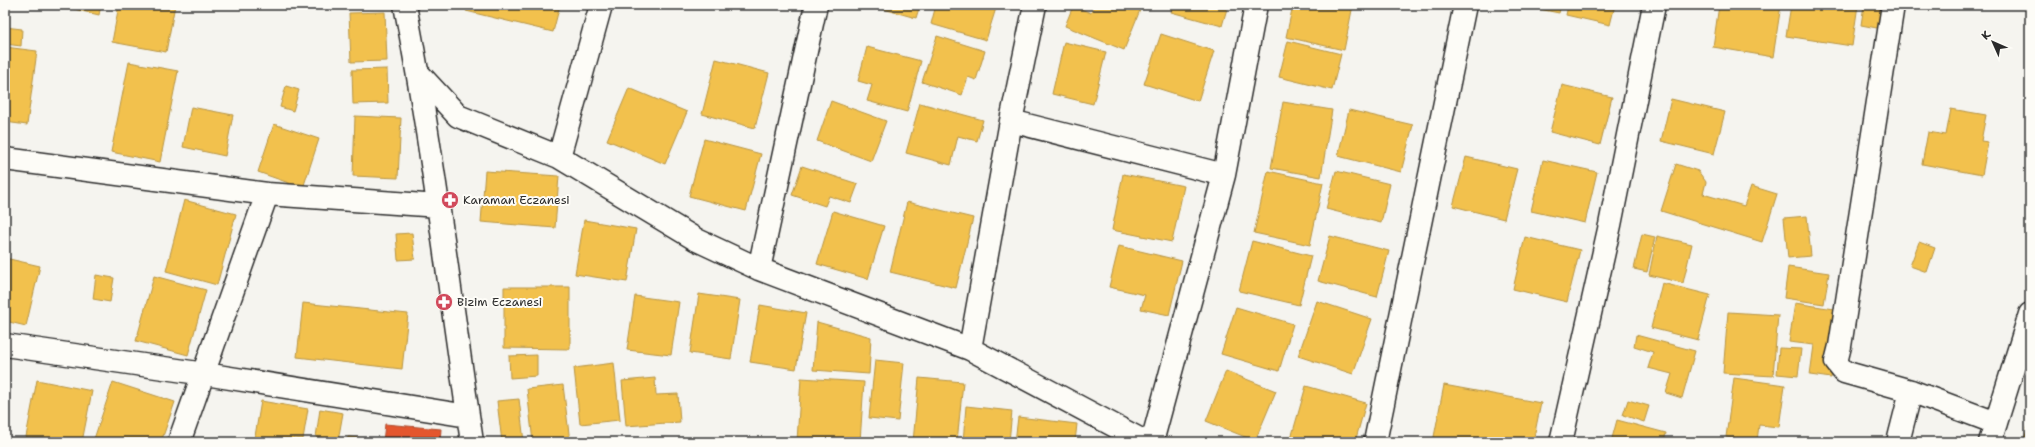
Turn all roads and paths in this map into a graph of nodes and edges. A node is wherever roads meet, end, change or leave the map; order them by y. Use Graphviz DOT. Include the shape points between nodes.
graph roads {
  1 [pos="405,5"];
  2 [pos="601,5"];
  3 [pos="816,5"];
  4 [pos="1035,5"];
  5 [pos="1256,5"];
  6 [pos="1465,5"];
  7 [pos="1654,5"];
  8 [pos="1893,5"];
  9 [pos="418,74"];
  10 [pos="1011,121"];
  11 [pos="559,157"];
  12 [pos="5,159"];
  13 [pos="1224,175"];
  14 [pos="267,194"];
  15 [pos="439,206"];
  16 [pos="759,269"];
  17 [pos="2030,314"];
  18 [pos="5,345"];
  19 [pos="970,349"];
  20 [pos="205,374"];
  21 [pos="1911,391"];
  22 [pos="468,416"];
  23 [pos="1993,433"];
  24 [pos="180,442"];
  25 [pos="472,442"];
  26 [pos="1145,442"];
  27 [pos="1152,442"];
  28 [pos="1376,442"];
  29 [pos="1561,442"];
  30 [pos="1898,442"];
  1 -- 9 [label="street"];
  2 -- 11 [label="street"];
  3 -- 16 [label="street"];
  4 -- 10 [label="street"];
  5 -- 13 [label="street"];
  6 -- 28 [label="street"];
  7 -- 29 [label="street" via="1610,225"];
  8 -- 21 [label="street" via="1836,362 1844,372"];
  9 -- 11 [label="street" via="458,116"];
  9 -- 15 [label="street"];
  10 -- 13 [label="street"];
  10 -- 19 [label="street"];
  11 -- 16 [label="street" via="697,240"];
  12 -- 14 [label="street"];
  13 -- 27 [label="street"];
  14 -- 15 [label="street"];
  14 -- 20 [label="street"];
  15 -- 22 [label="street"];
  16 -- 19 [label="street"];
  17 -- 23 [label="street"];
  18 -- 20 [label="street"];
  19 -- 26 [label="street"];
  20 -- 22 [label="street"];
  20 -- 24 [label="street"];
  21 -- 23 [label="street"];
  21 -- 30 [label="street"];
  22 -- 25 [label="street"];
}
